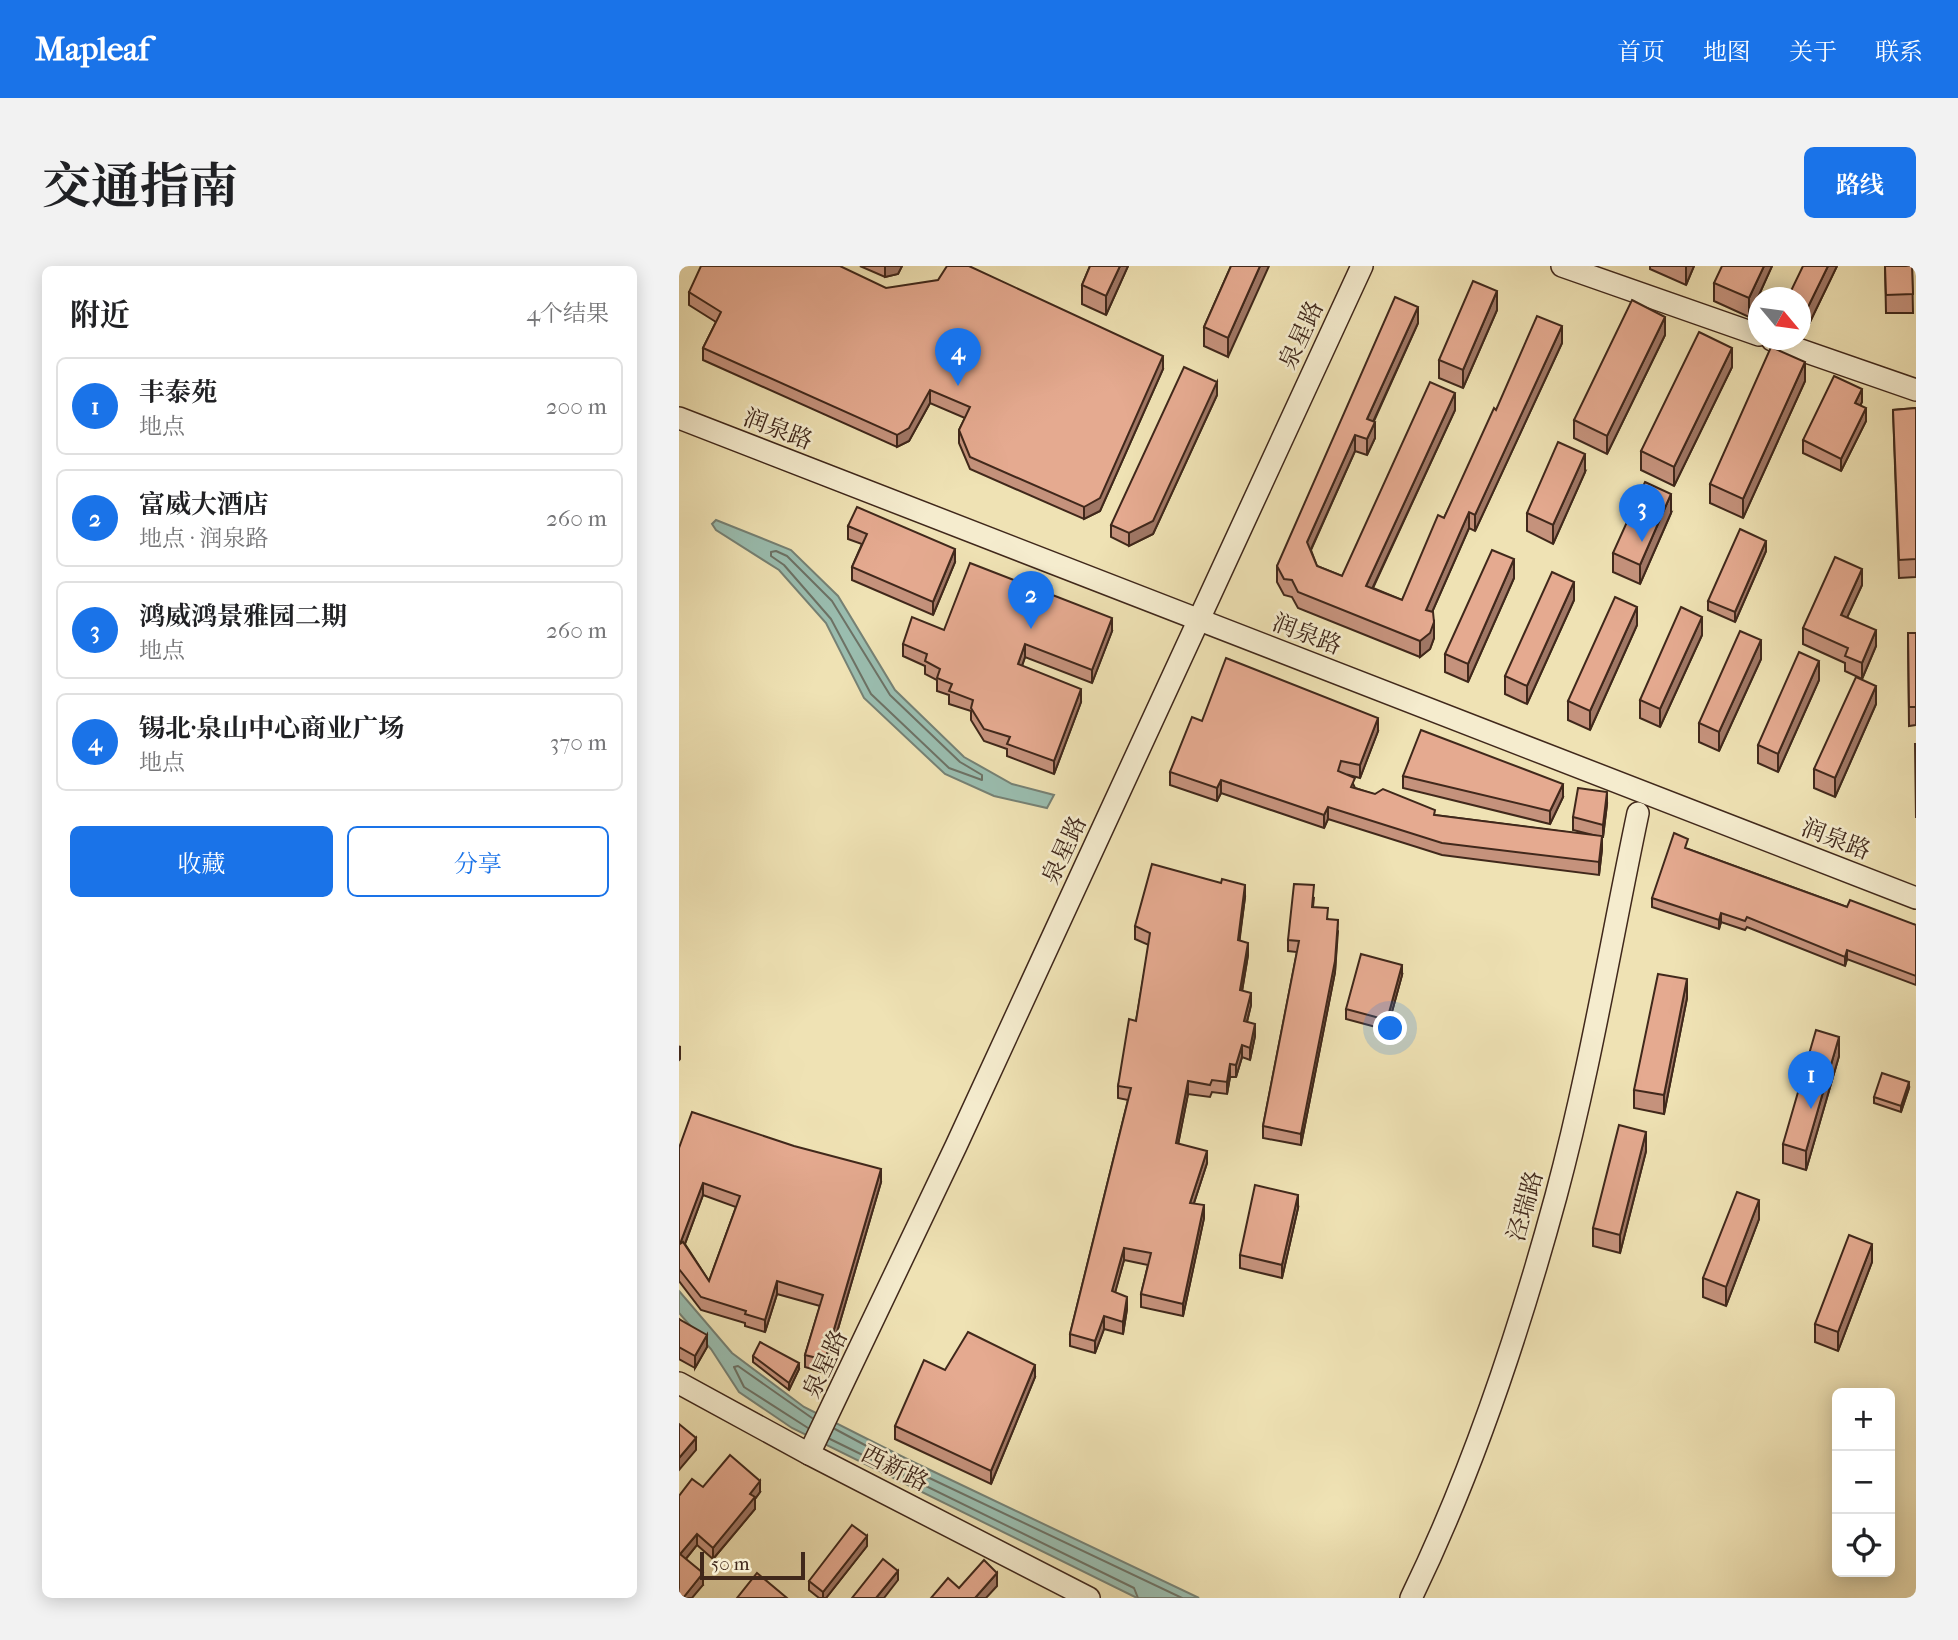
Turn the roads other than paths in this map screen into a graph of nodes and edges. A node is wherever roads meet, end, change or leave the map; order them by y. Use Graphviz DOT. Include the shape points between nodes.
graph roads {
  1 [pos="1362,266"];
  2 [pos="1562,266"];
  3 [pos="1748,331"];
  4 [pos="1801,350"];
  5 [pos="1916,390"];
  6 [pos="679,418"];
  7 [pos="1199,620"];
  8 [pos="1638,813"];
  9 [pos="1916,898"];
  10 [pos="679,1383"];
  11 [pos="811,1449"];
  12 [pos="1089,1598"];
  13 [pos="1411,1598"];
  1 -- 7 [label="street, 泉星路"];
  2 -- 3 [label="street"];
  4 -- 5 [label="street"];
  6 -- 7 [label="street, 润泉路"];
  7 -- 9 [label="street, 润泉路"];
  7 -- 11 [label="street, 泉星路"];
  8 -- 13 [label="street, 泾瑞路" via="1556,1195 1476,1443"];
  10 -- 11 [label="street, 西新路"];
  11 -- 12 [label="street, 西新路"];
}
